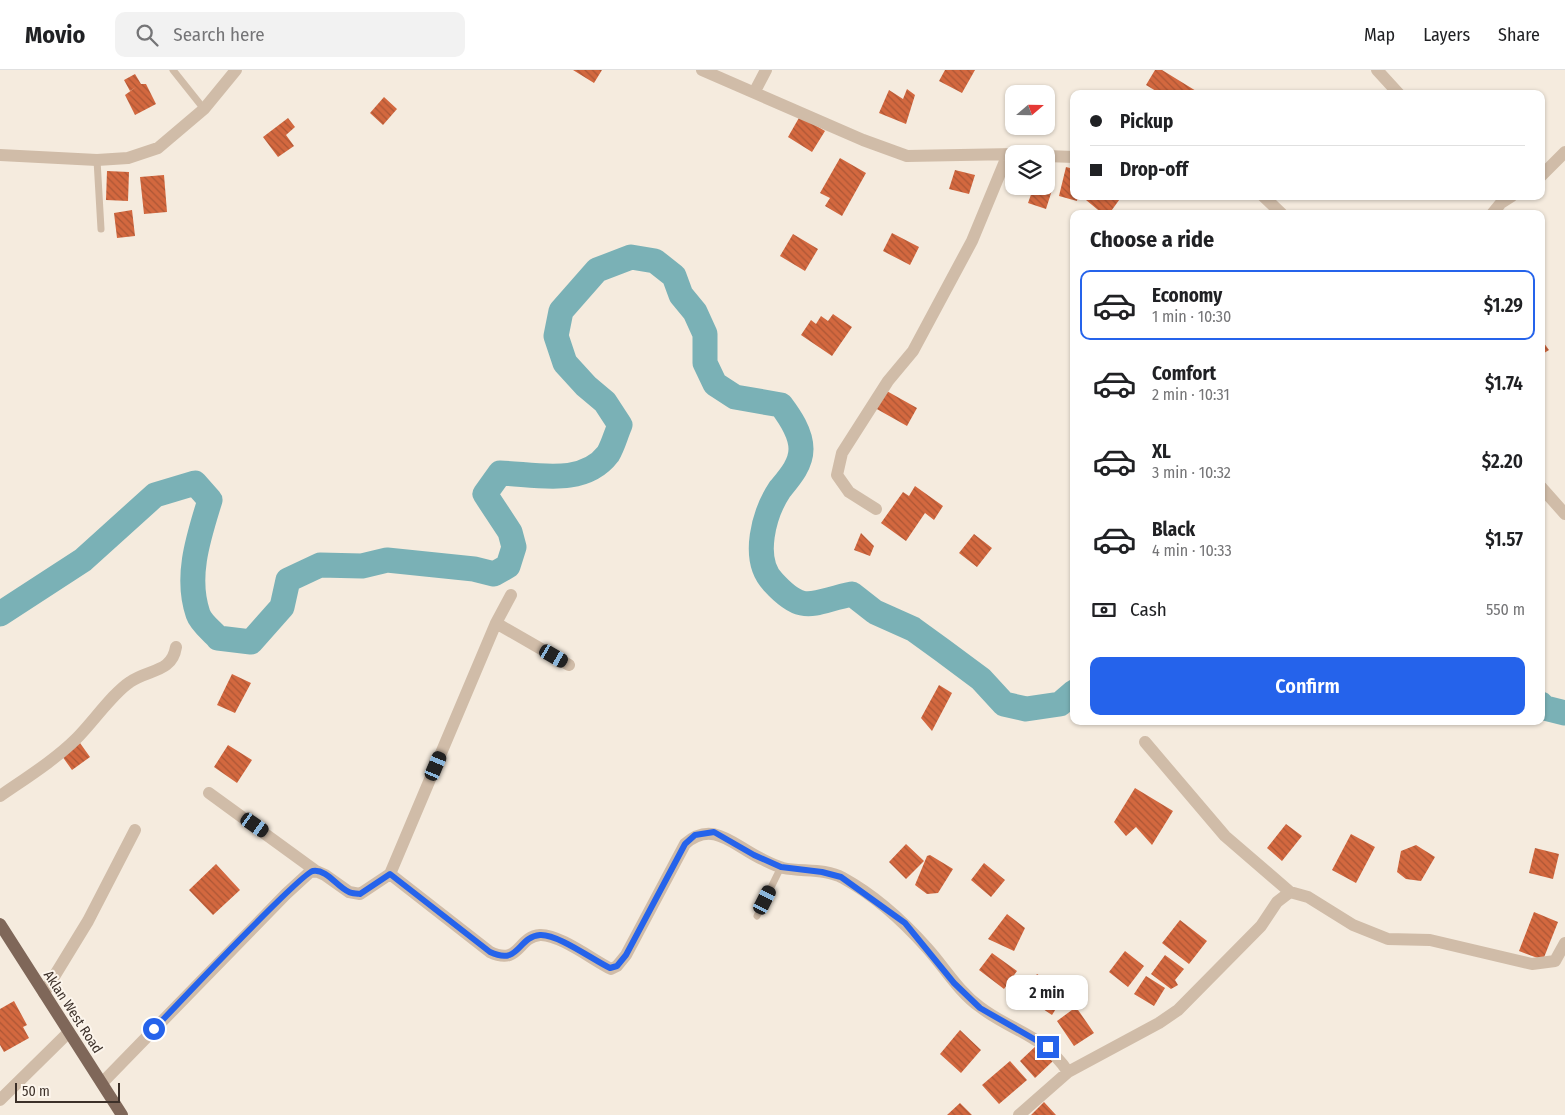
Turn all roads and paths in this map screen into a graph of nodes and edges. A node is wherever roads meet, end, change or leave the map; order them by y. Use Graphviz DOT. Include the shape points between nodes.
graph roads {
  1 [pos="173,70"];
  2 [pos="236,70"];
  3 [pos="702,70"];
  4 [pos="766,70"];
  5 [pos="1377,70"];
  6 [pos="1394,90"];
  7 [pos="755,92"];
  8 [pos="204,108"];
  9 [pos="1565,152"];
  10 [pos="1005,154"];
  11 [pos="0,155"];
  12 [pos="1055,156"];
  13 [pos="1070,157"];
  14 [pos="97,160"];
  15 [pos="1005,167"];
  16 [pos="1545,172"];
  17 [pos="1267,200"];
  18 [pos="1278,210"];
  19 [pos="101,229"];
  20 [pos="1545,492"];
  21 [pos="876,510"];
  22 [pos="1565,514"];
  23 [pos="510,595"];
  24 [pos="496,623"];
  25 [pos="176,647"];
  26 [pos="569,665"];
  27 [pos="1145,742"];
  28 [pos="209,793"];
  29 [pos="0,796"];
  30 [pos="135,830"];
  31 [pos="781,867"];
  32 [pos="316,871"];
  33 [pos="390,874"];
  34 [pos="1290,892"];
  35 [pos="757,916"];
  36 [pos="0,924"];
  37 [pos="1565,943"];
  38 [pos="44,993"];
  39 [pos="68,1033"];
  40 [pos="1068,1072"];
  41 [pos="102,1083"];
  42 [pos="0,1100"];
  43 [pos="122,1115"];
  44 [pos="1019,1115"];
  1 -- 8 [label="lane"];
  2 -- 8 [label="street"];
  3 -- 7 [label="street"];
  4 -- 7 [label="street"];
  5 -- 6 [label="street"];
  7 -- 10 [label="street" via="907,156"];
  8 -- 14 [label="street" via="158,148 128,158"];
  9 -- 16 [label="street"];
  11 -- 14 [label="street"];
  12 -- 13 [label="street"];
  14 -- 19 [label="lane"];
  15 -- 21 [label="street" via="972,241 913,351 888,381 842,453 837,476 849,492"];
  17 -- 18 [label="street"];
  20 -- 22 [label="street"];
  23 -- 24 [label="street"];
  24 -- 26 [label="street"];
  24 -- 33 [label="street"];
  25 -- 29 [label="street" via="174,658 166,666 129,682 76,740"];
  27 -- 34 [label="street" via="1225,836"];
  28 -- 32 [label="street"];
  30 -- 38 [label="street" via="88,921"];
  31 -- 33 [label="street" via="714,832 695,835 685,844 626,955 617,966 610,968 556,939 542,935 534,936 512,954 499,956"];
  31 -- 35 [label="lane"];
  31 -- 40 [label="street" via="841,877 861,890 905,923 954,983 980,1008 1048,1047"];
  32 -- 33 [label="street" via="348,892 360,894"];
  32 -- 41 [label="street" via="310,872 286,894"];
  34 -- 37 [label="street" via="1308,897 1353,925 1388,939 1430,940 1532,964 1555,961"];
  34 -- 40 [label="street" via="1277,902 1261,926 1178,1010"];
  36 -- 38 [label="main road, Aklan West Road"];
  38 -- 39 [label="main road, Aklan West Road"];
  39 -- 41 [label="main road, Aklan West Road"];
  39 -- 42 [label="street"];
  40 -- 44 [label="street"];
  41 -- 43 [label="main road, Aklan West Road"];
}
